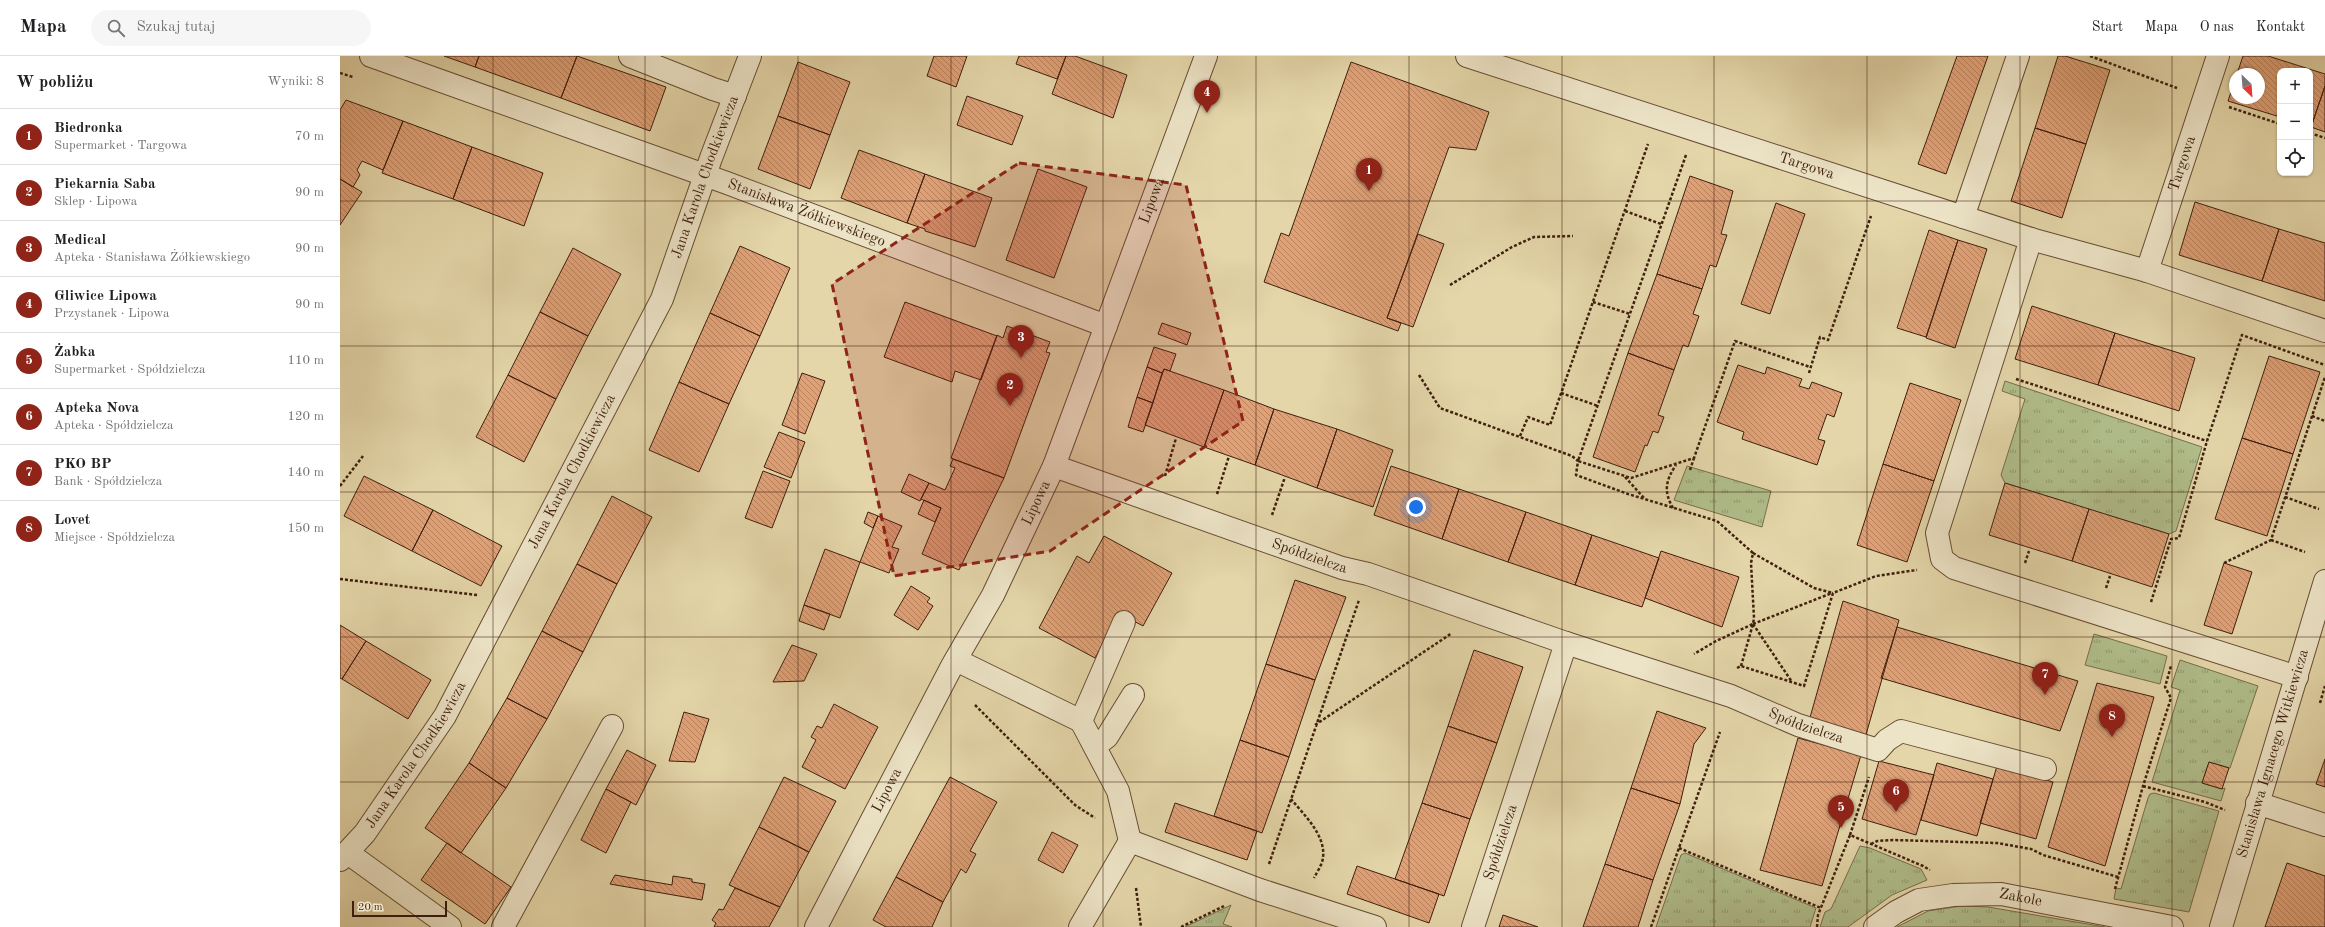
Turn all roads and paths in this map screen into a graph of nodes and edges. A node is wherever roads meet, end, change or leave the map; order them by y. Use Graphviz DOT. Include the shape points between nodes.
graph roads {
  1 [pos="371,56"];
  2 [pos="630,56"];
  3 [pos="750,56"];
  4 [pos="1206,56"];
  5 [pos="1467,56"];
  6 [pos="2018,56"];
  7 [pos="2218,56"];
  8 [pos="652,60"];
  9 [pos="735,96"];
  10 [pos="2313,134"];
  11 [pos="2325,138"];
  12 [pos="1648,143"];
  13 [pos="1684,160"];
  14 [pos="704,177"];
  15 [pos="1873,210"];
  16 [pos="1625,211"];
  17 [pos="1963,217"];
  18 [pos="1661,224"];
  19 [pos="1573,236"];
  20 [pos="2031,239"];
  21 [pos="2147,271"];
  22 [pos="1450,285"];
  23 [pos="1593,302"];
  24 [pos="1630,314"];
  25 [pos="1106,326"];
  26 [pos="2325,331"];
  27 [pos="2325,365"];
  28 [pos="1810,367"];
  29 [pos="1809,373"];
  30 [pos="1419,375"];
  31 [pos="2009,377"];
  32 [pos="2325,378"];
  33 [pos="1561,393"];
  34 [pos="1598,406"];
  35 [pos="2312,416"];
  36 [pos="2325,421"];
  37 [pos="1520,436"];
  38 [pos="1176,438"];
  39 [pos="2207,441"];
  40 [pos="363,456"];
  41 [pos="1228,456"];
  42 [pos="1694,458"];
  43 [pos="1578,460"];
  44 [pos="1676,464"];
  45 [pos="1054,466"];
  46 [pos="1690,470"];
  47 [pos="1624,475"];
  48 [pos="1285,477"];
  49 [pos="1164,478"];
  50 [pos="340,486"];
  51 [pos="1216,496"];
  52 [pos="2286,497"];
  53 [pos="1644,499"];
  54 [pos="1673,508"];
  55 [pos="2319,509"];
  56 [pos="1270,522"];
  57 [pos="2271,540"];
  58 [pos="2305,552"];
  59 [pos="1753,553"];
  60 [pos="2224,564"];
  61 [pos="1919,569"];
  62 [pos="340,579"];
  63 [pos="2325,581"];
  64 [pos="1833,593"];
  65 [pos="1362,594"];
  66 [pos="483,596"];
  67 [pos="2150,606"];
  68 [pos="1124,622"];
  69 [pos="1753,624"];
  70 [pos="1458,629"];
  71 [pos="1566,643"];
  72 [pos="1693,654"];
  73 [pos="956,660"];
  74 [pos="2173,660"];
  75 [pos="1741,666"];
  76 [pos="1732,670"];
  77 [pos="2297,677"];
  78 [pos="1792,682"];
  79 [pos="1133,695"];
  80 [pos="975,705"];
  81 [pos="1081,721"];
  82 [pos="1315,725"];
  83 [pos="612,726"];
  84 [pos="1720,732"];
  85 [pos="1095,746"];
  86 [pos="1878,750"];
  87 [pos="2045,769"];
  88 [pos="2144,786"];
  89 [pos="1291,799"];
  90 [pos="2257,803"];
  91 [pos="2225,810"];
  92 [pos="1094,817"];
  93 [pos="2325,825"];
  94 [pos="1850,835"];
  95 [pos="1130,840"];
  96 [pos="1871,844"];
  97 [pos="1679,848"];
  98 [pos="344,856"];
  99 [pos="2118,878"];
  100 [pos="1135,882"];
  101 [pos="1238,882"];
  102 [pos="1260,890"];
  103 [pos="1953,895"];
  104 [pos="1304,904"];
  105 [pos="1821,908"];
  106 [pos="2108,915"];
  107 [pos="450,927"];
  108 [pos="503,927"];
  109 [pos="816,927"];
  110 [pos="1080,927"];
  111 [pos="1141,927"];
  112 [pos="1181,927"];
  113 [pos="1375,927"];
  114 [pos="1473,927"];
  115 [pos="1651,927"];
  116 [pos="1817,927"];
  117 [pos="1875,927"];
  118 [pos="2172,927"];
  119 [pos="2222,927"];
  1 -- 14 [label="street, Stanisława Żółkiewskiego"];
  2 -- 8 [label="street"];
  3 -- 9 [label="street, Jana Karola Chodkiewicza"];
  4 -- 25 [label="street, Lipowa"];
  5 -- 17 [label="street, Targowa"];
  6 -- 17 [label="street"];
  7 -- 21 [label="street, Targowa"];
  8 -- 9 [label="street" via="713,89"];
  9 -- 14 [label="street, Jana Karola Chodkiewicza"];
  10 -- 11 [label="path"];
  12 -- 16 [label="path"];
  13 -- 18 [label="path"];
  14 -- 25 [label="street, Stanisława Żółkiewskiego" via="748,191"];
  14 -- 98 [label="street, Jana Karola Chodkiewicza" via="662,299 445,716 365,833"];
  15 -- 28 [label="path" via="1828,340 1820,337"];
  16 -- 18 [label="path"];
  16 -- 23 [label="path"];
  17 -- 20 [label="street, Targowa"];
  18 -- 24 [label="path"];
  19 -- 22 [label="path" via="1534,237 1512,247"];
  20 -- 21 [label="street, Targowa"];
  20 -- 77 [label="street" via="1937,533 1942,559 1962,571"];
  21 -- 26 [label="street, Targowa"];
  23 -- 24 [label="path"];
  23 -- 33 [label="path"];
  24 -- 34 [label="path"];
  25 -- 45 [label="street, Lipowa"];
  27 -- 39 [label="path" via="2242,335"];
  28 -- 29 [label="path"];
  28 -- 42 [label="path" via="1735,341"];
  30 -- 37 [label="path" via="1440,408"];
  31 -- 39 [label="path"];
  32 -- 35 [label="path"];
  33 -- 34 [label="path"];
  33 -- 37 [label="path" via="1550,425 1528,417"];
  34 -- 43 [label="path"];
  35 -- 36 [label="path"];
  35 -- 52 [label="path"];
  37 -- 43 [label="path"];
  38 -- 49 [label="path"];
  39 -- 67 [label="path" via="2179,538 2171,539"];
  40 -- 50 [label="path"];
  41 -- 51 [label="path"];
  42 -- 44 [label="path"];
  42 -- 46 [label="path"];
  43 -- 47 [label="path"];
  43 -- 53 [label="path" via="1576,475"];
  44 -- 47 [label="path" via="1631,478"];
  44 -- 54 [label="path" via="1666,485 1666,493"];
  45 -- 71 [label="street, Spółdzielcza" via="1342,568 1368,574"];
  45 -- 73 [label="street, Lipowa" via="993,595"];
  47 -- 53 [label="path"];
  48 -- 56 [label="path"];
  52 -- 55 [label="path"];
  52 -- 57 [label="path"];
  53 -- 54 [label="path"];
  54 -- 59 [label="path" via="1717,521"];
  57 -- 58 [label="path"];
  57 -- 60 [label="path"];
  59 -- 64 [label="path" via="1814,588"];
  59 -- 69 [label="path"];
  61 -- 64 [label="path" via="1876,576"];
  62 -- 66 [label="path"];
  63 -- 77 [label="street, Stanisława Ignacego Witkiewicza"];
  64 -- 69 [label="path"];
  64 -- 78 [label="path" via="1804,686"];
  65 -- 82 [label="path"];
  68 -- 81 [label="street"];
  69 -- 72 [label="path"];
  69 -- 75 [label="path"];
  69 -- 78 [label="path"];
  70 -- 82 [label="path"];
  71 -- 86 [label="street, Spółdzielcza" via="1731,696 1798,724"];
  71 -- 114 [label="street, Spółdzielcza"];
  73 -- 81 [label="street"];
  73 -- 109 [label="street, Lipowa"];
  74 -- 88 [label="path" via="2165,687 2171,698"];
  75 -- 76 [label="path"];
  75 -- 78 [label="path"];
  77 -- 90 [label="street, Stanisława Ignacego Witkiewicza"];
  79 -- 85 [label="street" via="1107,737"];
  80 -- 92 [label="path" via="1075,805"];
  81 -- 85 [label="street"];
  82 -- 89 [label="path"];
  83 -- 108 [label="street"];
  84 -- 97 [label="path"];
  85 -- 95 [label="street" via="1118,791"];
  86 -- 87 [label="street" via="1886,740 1901,731"];
  86 -- 94 [label="path"];
  88 -- 91 [label="path"];
  88 -- 99 [label="path"];
  89 -- 102 [label="path"];
  89 -- 104 [label="path" via="1316,831 1323,846 1323,859"];
  90 -- 93 [label="street"];
  90 -- 119 [label="street, Stanisława Ignacego Witkiewicza"];
  94 -- 96 [label="path"];
  94 -- 105 [label="path"];
  95 -- 101 [label="street"];
  95 -- 110 [label="street"];
  96 -- 99 [label="path" via="1893,840 1997,843 2031,849"];
  96 -- 103 [label="path" via="1923,866"];
  97 -- 105 [label="path"];
  97 -- 115 [label="path"];
  98 -- 107 [label="street"];
  99 -- 106 [label="path"];
  100 -- 111 [label="path"];
  101 -- 102 [label="street"];
  101 -- 112 [label="path" via="1229,903"];
  102 -- 104 [label="street"];
  103 -- 106 [label="street, Zakole" via="2001,894"];
  103 -- 117 [label="street, Zakole" via="1920,900 1896,912"];
  104 -- 113 [label="street"];
  105 -- 116 [label="path"];
  106 -- 118 [label="street, Zakole"];
}
